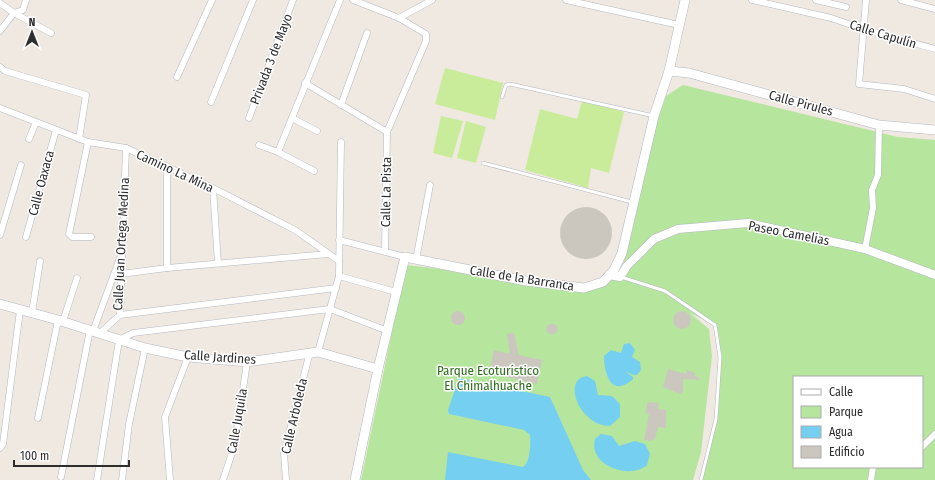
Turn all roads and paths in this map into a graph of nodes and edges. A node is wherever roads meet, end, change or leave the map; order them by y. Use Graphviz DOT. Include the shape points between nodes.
graph roads {
  1 [pos="26,0"];
  2 [pos="212,0"];
  3 [pos="254,0"];
  4 [pos="293,0"];
  5 [pos="340,0"];
  6 [pos="353,0"];
  7 [pos="432,0"];
  8 [pos="566,0"];
  9 [pos="685,0"];
  10 [pos="752,0"];
  11 [pos="816,0"];
  12 [pos="866,0"];
  13 [pos="901,0"];
  14 [pos="0,3"];
  15 [pos="846,7"];
  16 [pos="935,9"];
  17 [pos="14,13"];
  18 [pos="399,18"];
  19 [pos="679,25"];
  20 [pos="863,29"];
  21 [pos="0,31"];
  22 [pos="51,32"];
  23 [pos="367,33"];
  24 [pos="935,49"];
  25 [pos="0,67"];
  26 [pos="669,71"];
  27 [pos="177,77"];
  28 [pos="305,83"];
  29 [pos="502,97"];
  30 [pos="935,99"];
  31 [pos="211,102"];
  32 [pos="341,105"];
  33 [pos="0,108"];
  34 [pos="654,116"];
  35 [pos="248,118"];
  36 [pos="292,118"];
  37 [pos="36,122"];
  38 [pos="879,125"];
  39 [pos="56,130"];
  40 [pos="935,130"];
  41 [pos="317,131"];
  42 [pos="387,132"];
  43 [pos="79,138"];
  44 [pos="29,139"];
  45 [pos="88,142"];
  46 [pos="341,142"];
  47 [pos="259,145"];
  48 [pos="126,148"];
  49 [pos="278,152"];
  50 [pos="483,163"];
  51 [pos="21,165"];
  52 [pos="167,166"];
  53 [pos="314,171"];
  54 [pos="430,185"];
  55 [pos="213,188"];
  56 [pos="634,203"];
  57 [pos="0,235"];
  58 [pos="26,237"];
  59 [pos="91,237"];
  60 [pos="339,240"];
  61 [pos="865,249"];
  62 [pos="385,251"];
  63 [pos="328,254"];
  64 [pos="122,255"];
  65 [pos="405,257"];
  66 [pos="416,260"];
  67 [pos="40,261"];
  68 [pos="339,261"];
  69 [pos="218,263"];
  70 [pos="167,268"];
  71 [pos="121,274"];
  72 [pos="609,275"];
  73 [pos="935,275"];
  74 [pos="339,276"];
  75 [pos="620,277"];
  76 [pos="77,278"];
  77 [pos="336,288"];
  78 [pos="396,292"];
  79 [pos="0,304"];
  80 [pos="330,309"];
  81 [pos="20,310"];
  82 [pos="32,313"];
  83 [pos="120,315"];
  84 [pos="61,320"];
  85 [pos="95,331"];
  86 [pos="388,331"];
  87 [pos="119,340"];
  88 [pos="145,348"];
  89 [pos="314,352"];
  90 [pos="188,357"];
  91 [pos="247,362"];
  92 [pos="378,369"];
  93 [pos="38,418"];
  94 [pos="935,434"];
  95 [pos="923,446"];
  96 [pos="0,448"];
  97 [pos="873,468"];
  98 [pos="62,477"];
  99 [pos="97,480"];
  100 [pos="122,480"];
  101 [pos="170,480"];
  102 [pos="223,480"];
  103 [pos="286,480"];
  104 [pos="355,480"];
  105 [pos="701,480"];
  106 [pos="871,480"];
  1 -- 17 [label="street" via="23,10"];
  2 -- 27 [label="street"];
  3 -- 31 [label="street"];
  4 -- 35 [label="street, Privada 3 de Mayo"];
  5 -- 28 [label="street"];
  6 -- 18 [label="street"];
  7 -- 18 [label="street"];
  8 -- 19 [label="street"];
  9 -- 19 [label="main road, Calle de la Barranca"];
  10 -- 20 [label="street, Calle Capulín" via="831,18"];
  11 -- 15 [label="street"];
  12 -- 20 [label="street"];
  13 -- 16 [label="street"];
  14 -- 17 [label="street"];
  17 -- 21 [label="street"];
  17 -- 22 [label="street"];
  18 -- 42 [label="street" via="424,31 427,37"];
  19 -- 26 [label="main road, Calle de la Barranca"];
  20 -- 24 [label="street, Calle Capulín"];
  20 -- 30 [label="street" via="860,84 904,89"];
  23 -- 32 [label="street"];
  25 -- 43 [label="street" via="86,95"];
  26 -- 34 [label="main road, Calle de la Barranca"];
  26 -- 38 [label="main road, Calle Pirules" via="689,73"];
  28 -- 32 [label="street"];
  28 -- 36 [label="street"];
  29 -- 34 [label="lane" via="506,85 510,84"];
  32 -- 42 [label="street"];
  33 -- 37 [label="street, Camino La Mina"];
  34 -- 56 [label="main road, Calle de la Barranca"];
  36 -- 41 [label="street"];
  36 -- 49 [label="street"];
  37 -- 39 [label="street, Camino La Mina"];
  37 -- 44 [label="street"];
  38 -- 40 [label="main road, Calle Pirules"];
  38 -- 61 [label="street" via="878,175 872,190 873,208"];
  39 -- 43 [label="street, Camino La Mina"];
  39 -- 58 [label="street, Calle Oaxaca"];
  42 -- 62 [label="street, Calle La Pista"];
  43 -- 45 [label="street, Camino La Mina"];
  45 -- 48 [label="street, Camino La Mina"];
  45 -- 59 [label="street" via="70,236"];
  46 -- 60 [label="street, Calle Arboleda"];
  47 -- 49 [label="street"];
  48 -- 52 [label="street, Camino La Mina"];
  48 -- 64 [label="street, Calle Juan Ortega Medina"];
  49 -- 53 [label="street"];
  50 -- 56 [label="lane"];
  51 -- 57 [label="street"];
  52 -- 55 [label="street, Camino La Mina"];
  52 -- 70 [label="street"];
  54 -- 66 [label="street"];
  55 -- 63 [label="street, Camino La Mina" via="295,230"];
  55 -- 69 [label="street"];
  56 -- 72 [label="main road, Calle de la Barranca" via="622,253"];
  60 -- 62 [label="street"];
  60 -- 68 [label="street, Calle Arboleda"];
  61 -- 73 [label="street, Paseo Camelias"];
  61 -- 75 [label="street, Paseo Camelias" via="748,223 678,229 654,239 627,266"];
  62 -- 65 [label="street"];
  63 -- 68 [label="street, Camino La Mina"];
  63 -- 69 [label="street"];
  64 -- 71 [label="street, Calle Juan Ortega Medina"];
  64 -- 85 [label="street"];
  65 -- 66 [label="main road, Calle de la Barranca"];
  65 -- 78 [label="main road"];
  66 -- 72 [label="main road, Calle de la Barranca" via="526,281 584,288 603,282"];
  67 -- 82 [label="street"];
  68 -- 74 [label="street, Calle Arboleda"];
  69 -- 70 [label="street"];
  70 -- 71 [label="street"];
  71 -- 83 [label="street, Calle Juan Ortega Medina"];
  72 -- 75 [label="street"];
  74 -- 77 [label="street, Calle Arboleda"];
  74 -- 78 [label="street"];
  75 -- 105 [label="lane" via="665,291 715,325 720,357 716,419"];
  76 -- 84 [label="street"];
  77 -- 80 [label="street, Calle Arboleda"];
  77 -- 83 [label="street"];
  78 -- 86 [label="main road"];
  79 -- 81 [label="main road, Calle Jardines"];
  80 -- 86 [label="street"];
  80 -- 87 [label="street" via="133,333"];
  80 -- 89 [label="street, Calle Arboleda"];
  81 -- 82 [label="main road, Calle Jardines"];
  81 -- 96 [label="street" via="3,444"];
  82 -- 84 [label="main road, Calle Jardines"];
  83 -- 85 [label="street, Calle Juan Ortega Medina"];
  84 -- 85 [label="main road, Calle Jardines"];
  84 -- 93 [label="street"];
  85 -- 87 [label="main road, Calle Jardines"];
  85 -- 98 [label="street"];
  86 -- 92 [label="main road"];
  87 -- 88 [label="main road, Calle Jardines"];
  87 -- 99 [label="street"];
  88 -- 90 [label="main road, Calle Jardines"];
  88 -- 100 [label="street" via="129,424"];
  89 -- 91 [label="main road, Calle Jardines"];
  89 -- 92 [label="main road, Calle Jardines"];
  89 -- 103 [label="street, Calle Arboleda" via="284,454"];
  90 -- 91 [label="main road, Calle Jardines"];
  90 -- 101 [label="street" via="165,417"];
  91 -- 102 [label="street, Calle Juquila" via="235,444"];
  92 -- 104 [label="main road"];
  94 -- 95 [label="street"];
  97 -- 106 [label="street"];
}
